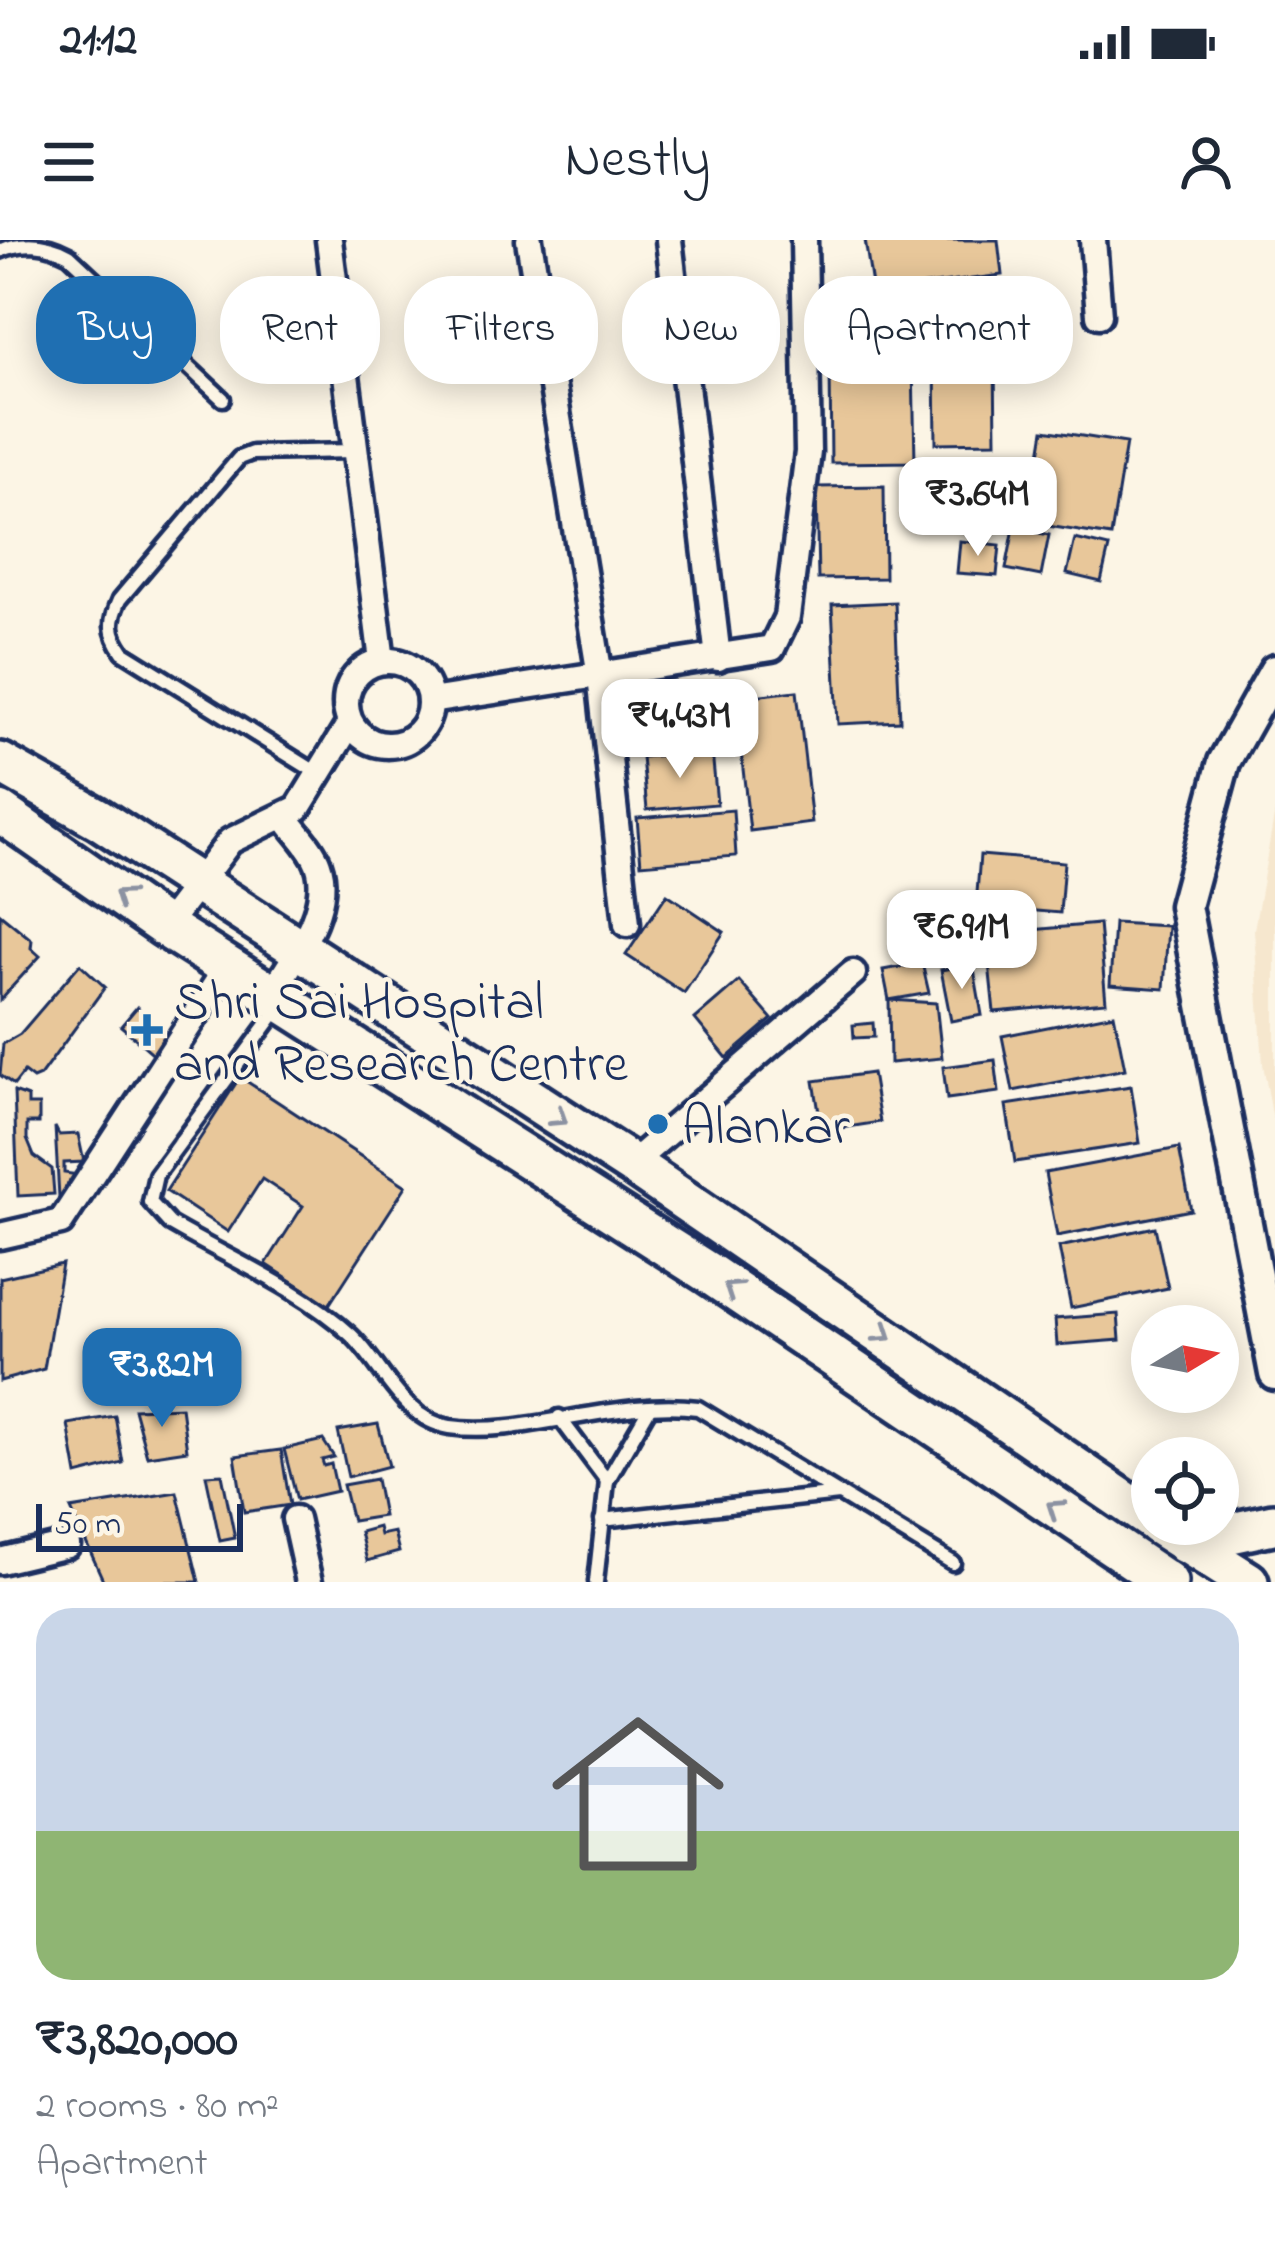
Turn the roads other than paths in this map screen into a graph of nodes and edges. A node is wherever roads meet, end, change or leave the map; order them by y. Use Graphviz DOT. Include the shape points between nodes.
graph roads {
  1 [pos="329,240"];
  2 [pos="529,240"];
  3 [pos="669,240"];
  4 [pos="804,240"];
  5 [pos="1093,240"];
  6 [pos="8,245"];
  7 [pos="1099,315"];
  8 [pos="223,400"];
  9 [pos="355,451"];
  10 [pos="718,658"];
  11 [pos="382,661"];
  12 [pos="1275,671"];
  13 [pos="600,676"];
  14 [pos="430,701"];
  15 [pos="350,723"];
  16 [pos="0,763"];
  17 [pos="319,774"];
  18 [pos="0,812"];
  19 [pos="286,818"];
  20 [pos="198,883"];
  21 [pos="627,924"];
  22 [pos="165,927"];
  23 [pos="298,948"];
  24 [pos="227,967"];
  25 [pos="853,974"];
  26 [pos="277,999"];
  27 [pos="631,1164"];
  28 [pos="0,1236"];
  29 [pos="1275,1374"];
  30 [pos="650,1406"];
  31 [pos="559,1417"];
  32 [pos="607,1481"];
  33 [pos="840,1494"];
  34 [pos="1131,1506"];
  35 [pos="296,1519"];
  36 [pos="602,1520"];
  37 [pos="1274,1521"];
  38 [pos="1239,1524"];
  39 [pos="67,1545"];
  40 [pos="1163,1545"];
  41 [pos="1189,1545"];
  42 [pos="0,1561"];
  43 [pos="953,1563"];
  44 [pos="1156,1579"];
  45 [pos="1242,1580"];
  46 [pos="309,1582"];
  47 [pos="596,1582"];
  1 -- 9 [label="street"];
  2 -- 13 [label="street"];
  3 -- 10 [label="street"];
  4 -- 10 [label="street" via="808,452 787,617 772,648"];
  5 -- 7 [label="street"];
  6 -- 8 [label="lane" via="43,242 69,255"];
  9 -- 11 [label="street"];
  9 -- 17 [label="lane" via="239,458 112,616 110,633 123,652"];
  10 -- 13 [label="street"];
  11 -- 14 [label="street" via="420,675"];
  11 -- 15 [label="street" via="350,683"];
  12 -- 29 [label="street" via="1224,762 1185,906"];
  13 -- 14 [label="street"];
  13 -- 21 [label="street"];
  14 -- 15 [label="street" via="422,729 398,744 370,741"];
  15 -- 17 [label="street"];
  16 -- 20 [label="main road"];
  17 -- 19 [label="street"];
  22 -- 18 [label="main road, one-way"];
  19 -- 20 [label="street" via="230,841"];
  19 -- 23 [label="street" via="309,847 322,883"];
  20 -- 22 [label="street"];
  20 -- 23 [label="main road"];
  22 -- 24 [label="main road"];
  23 -- 26 [label="street"];
  23 -- 27 [label="main road, one-way"];
  24 -- 26 [label="main road"];
  24 -- 28 [label="street" via="62,1222"];
  25 -- 27 [label="street"];
  26 -- 31 [label="lane" via="156,1174 149,1191 154,1209 346,1330 428,1420 473,1428"];
  44 -- 26 [label="main road, one-way" via="710,1274"];
  27 -- 34 [label="main road, one-way"];
  30 -- 31 [label="lane"];
  30 -- 32 [label="lane"];
  30 -- 33 [label="lane" via="710,1412"];
  31 -- 32 [label="lane"];
  32 -- 36 [label="lane"];
  33 -- 36 [label="lane"];
  33 -- 43 [label="lane"];
  35 -- 46 [label="street"];
  36 -- 47 [label="lane"];
  37 -- 38 [label="main road"];
  37 -- 45 [label="street"];
  39 -- 42 [label="street"];
  40 -- 44 [label="street"];
  41 -- 45 [label="main road"];
}
